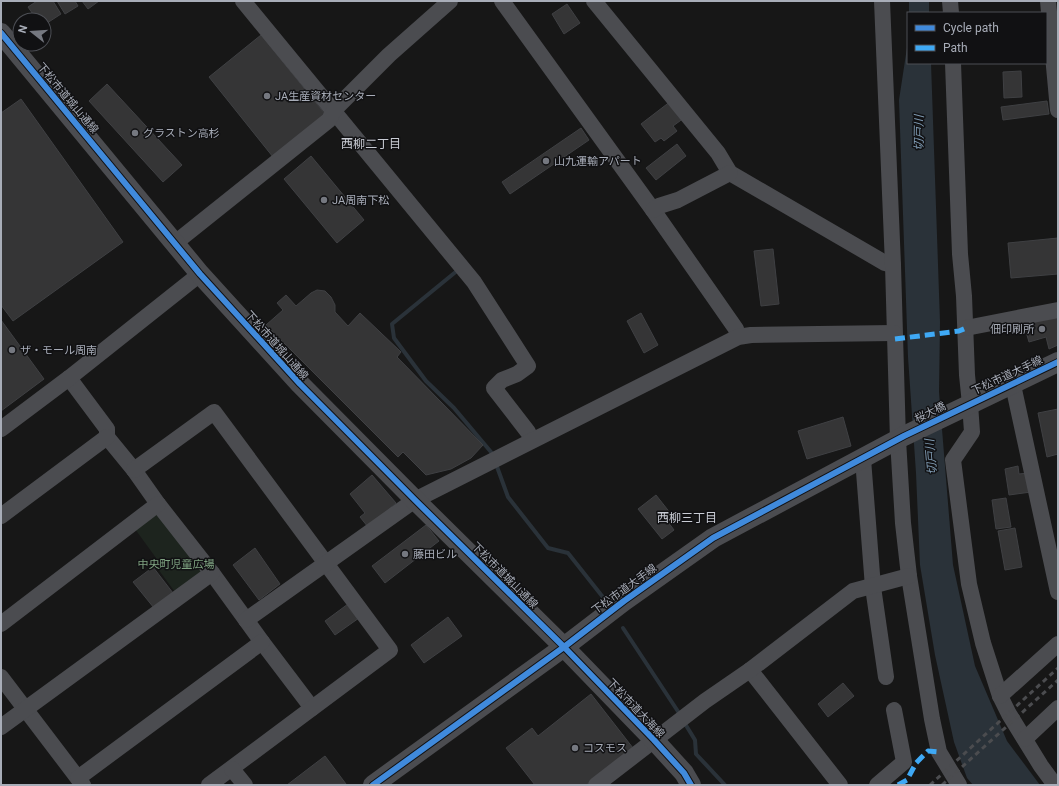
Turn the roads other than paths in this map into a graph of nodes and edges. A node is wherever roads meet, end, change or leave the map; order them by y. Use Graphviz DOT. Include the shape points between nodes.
graph roads {
  1 [pos="243,1"];
  2 [pos="450,1"];
  3 [pos="502,1"];
  4 [pos="594,1"];
  5 [pos="882,1"];
  6 [pos="950,1"];
  7 [pos="1048,1"];
  8 [pos="951,12"];
  9 [pos="1,33"];
  10 [pos="953,64"];
  11 [pos="334,110"];
  12 [pos="1058,110"];
  13 [pos="730,173"];
  14 [pos="653,210"];
  15 [pos="175,243"];
  16 [pos="893,265"];
  17 [pos="200,274"];
  18 [pos="1058,310"];
  19 [pos="966,328"];
  20 [pos="894,333"];
  21 [pos="738,337"];
  22 [pos="1058,362"];
  23 [pos="69,378"];
  24 [pos="1012,385"];
  25 [pos="968,405"];
  26 [pos="1,429"];
  27 [pos="107,437"];
  28 [pos="901,438"];
  29 [pos="532,440"];
  30 [pos="863,459"];
  31 [pos="134,470"];
  32 [pos="415,500"];
  33 [pos="158,504"];
  34 [pos="1,516"];
  35 [pos="326,564"];
  36 [pos="212,573"];
  37 [pos="909,576"];
  38 [pos="873,587"];
  39 [pos="1058,592"];
  40 [pos="246,620"];
  41 [pos="1,624"];
  42 [pos="262,642"];
  43 [pos="1058,644"];
  44 [pos="564,647"];
  45 [pos="750,670"];
  46 [pos="1,677"];
  47 [pos="886,677"];
  48 [pos="1000,696"];
  49 [pos="312,708"];
  50 [pos="1058,708"];
  51 [pos="25,710"];
  52 [pos="894,710"];
  53 [pos="1,727"];
  54 [pos="1025,739"];
  55 [pos="654,740"];
  56 [pos="232,769"];
  57 [pos="80,782"];
  58 [pos="209,785"];
  59 [pos="245,785"];
  60 [pos="373,785"];
  61 [pos="596,785"];
  62 [pos="691,785"];
  63 [pos="840,785"];
  64 [pos="877,785"];
  65 [pos="959,785"];
  66 [pos="1055,785"];
  1 -- 11 [label="street"];
  2 -- 11 [label="street" via="389,55"];
  3 -- 14 [label="street"];
  4 -- 13 [label="street" via="718,153"];
  5 -- 16 [label="street"];
  6 -- 8 [label="street"];
  7 -- 12 [label="street"];
  9 -- 15 [label="street, 下松市道城山通線"];
  10 -- 19 [label="street" via="960,254"];
  11 -- 15 [label="street" via="329,120"];
  11 -- 29 [label="street" via="474,282 528,366 502,380 494,388"];
  13 -- 14 [label="street"];
  13 -- 16 [label="street" via="885,263"];
  14 -- 21 [label="street" via="736,329"];
  15 -- 17 [label="street, 下松市道城山通線"];
  16 -- 20 [label="street"];
  17 -- 23 [label="street"];
  17 -- 32 [label="street, 下松市道城山通線" via="300,384"];
  18 -- 19 [label="street"];
  19 -- 25 [label="street"];
  20 -- 21 [label="street"];
  20 -- 28 [label="street"];
  21 -- 29 [label="street"];
  22 -- 24 [label="street, 下松市道大手線"];
  23 -- 26 [label="street"];
  23 -- 27 [label="street" via="107,429"];
  24 -- 25 [label="street, 下松市道大手線"];
  24 -- 39 [label="street"];
  25 -- 28 [label="street, 桜大橋"];
  25 -- 48 [label="street" via="972,432 953,460 969,584 983,643"];
  27 -- 31 [label="street"];
  27 -- 34 [label="street"];
  28 -- 30 [label="street, 下松市道大手線"];
  28 -- 37 [label="street" via="903,523"];
  29 -- 32 [label="street"];
  30 -- 38 [label="street"];
  30 -- 44 [label="street, 下松市道大手線" via="713,538"];
  31 -- 33 [label="street"];
  31 -- 35 [label="street" via="214,412"];
  32 -- 35 [label="street"];
  32 -- 44 [label="street, 下松市道城山通線"];
  33 -- 36 [label="street"];
  33 -- 41 [label="street"];
  35 -- 40 [label="street"];
  35 -- 49 [label="street" via="390,650"];
  36 -- 40 [label="street"];
  36 -- 51 [label="street"];
  37 -- 38 [label="street"];
  37 -- 65 [label="street" via="939,752"];
  38 -- 45 [label="street" via="853,591"];
  38 -- 47 [label="street"];
  40 -- 42 [label="street"];
  42 -- 49 [label="street"];
  42 -- 57 [label="street"];
  43 -- 48 [label="street"];
  44 -- 55 [label="street, 下松市道大海線"];
  44 -- 60 [label="street, 下松市道大手線"];
  45 -- 55 [label="street"];
  45 -- 63 [label="street"];
  46 -- 51 [label="street"];
  48 -- 54 [label="street"];
  49 -- 56 [label="street"];
  50 -- 54 [label="street"];
  51 -- 53 [label="street"];
  51 -- 57 [label="street"];
  52 -- 64 [label="street" via="904,762"];
  54 -- 66 [label="street"];
  55 -- 61 [label="street"];
  55 -- 62 [label="street, 下松市道大海線" via="684,773"];
  56 -- 58 [label="street"];
  56 -- 59 [label="street"];
}
